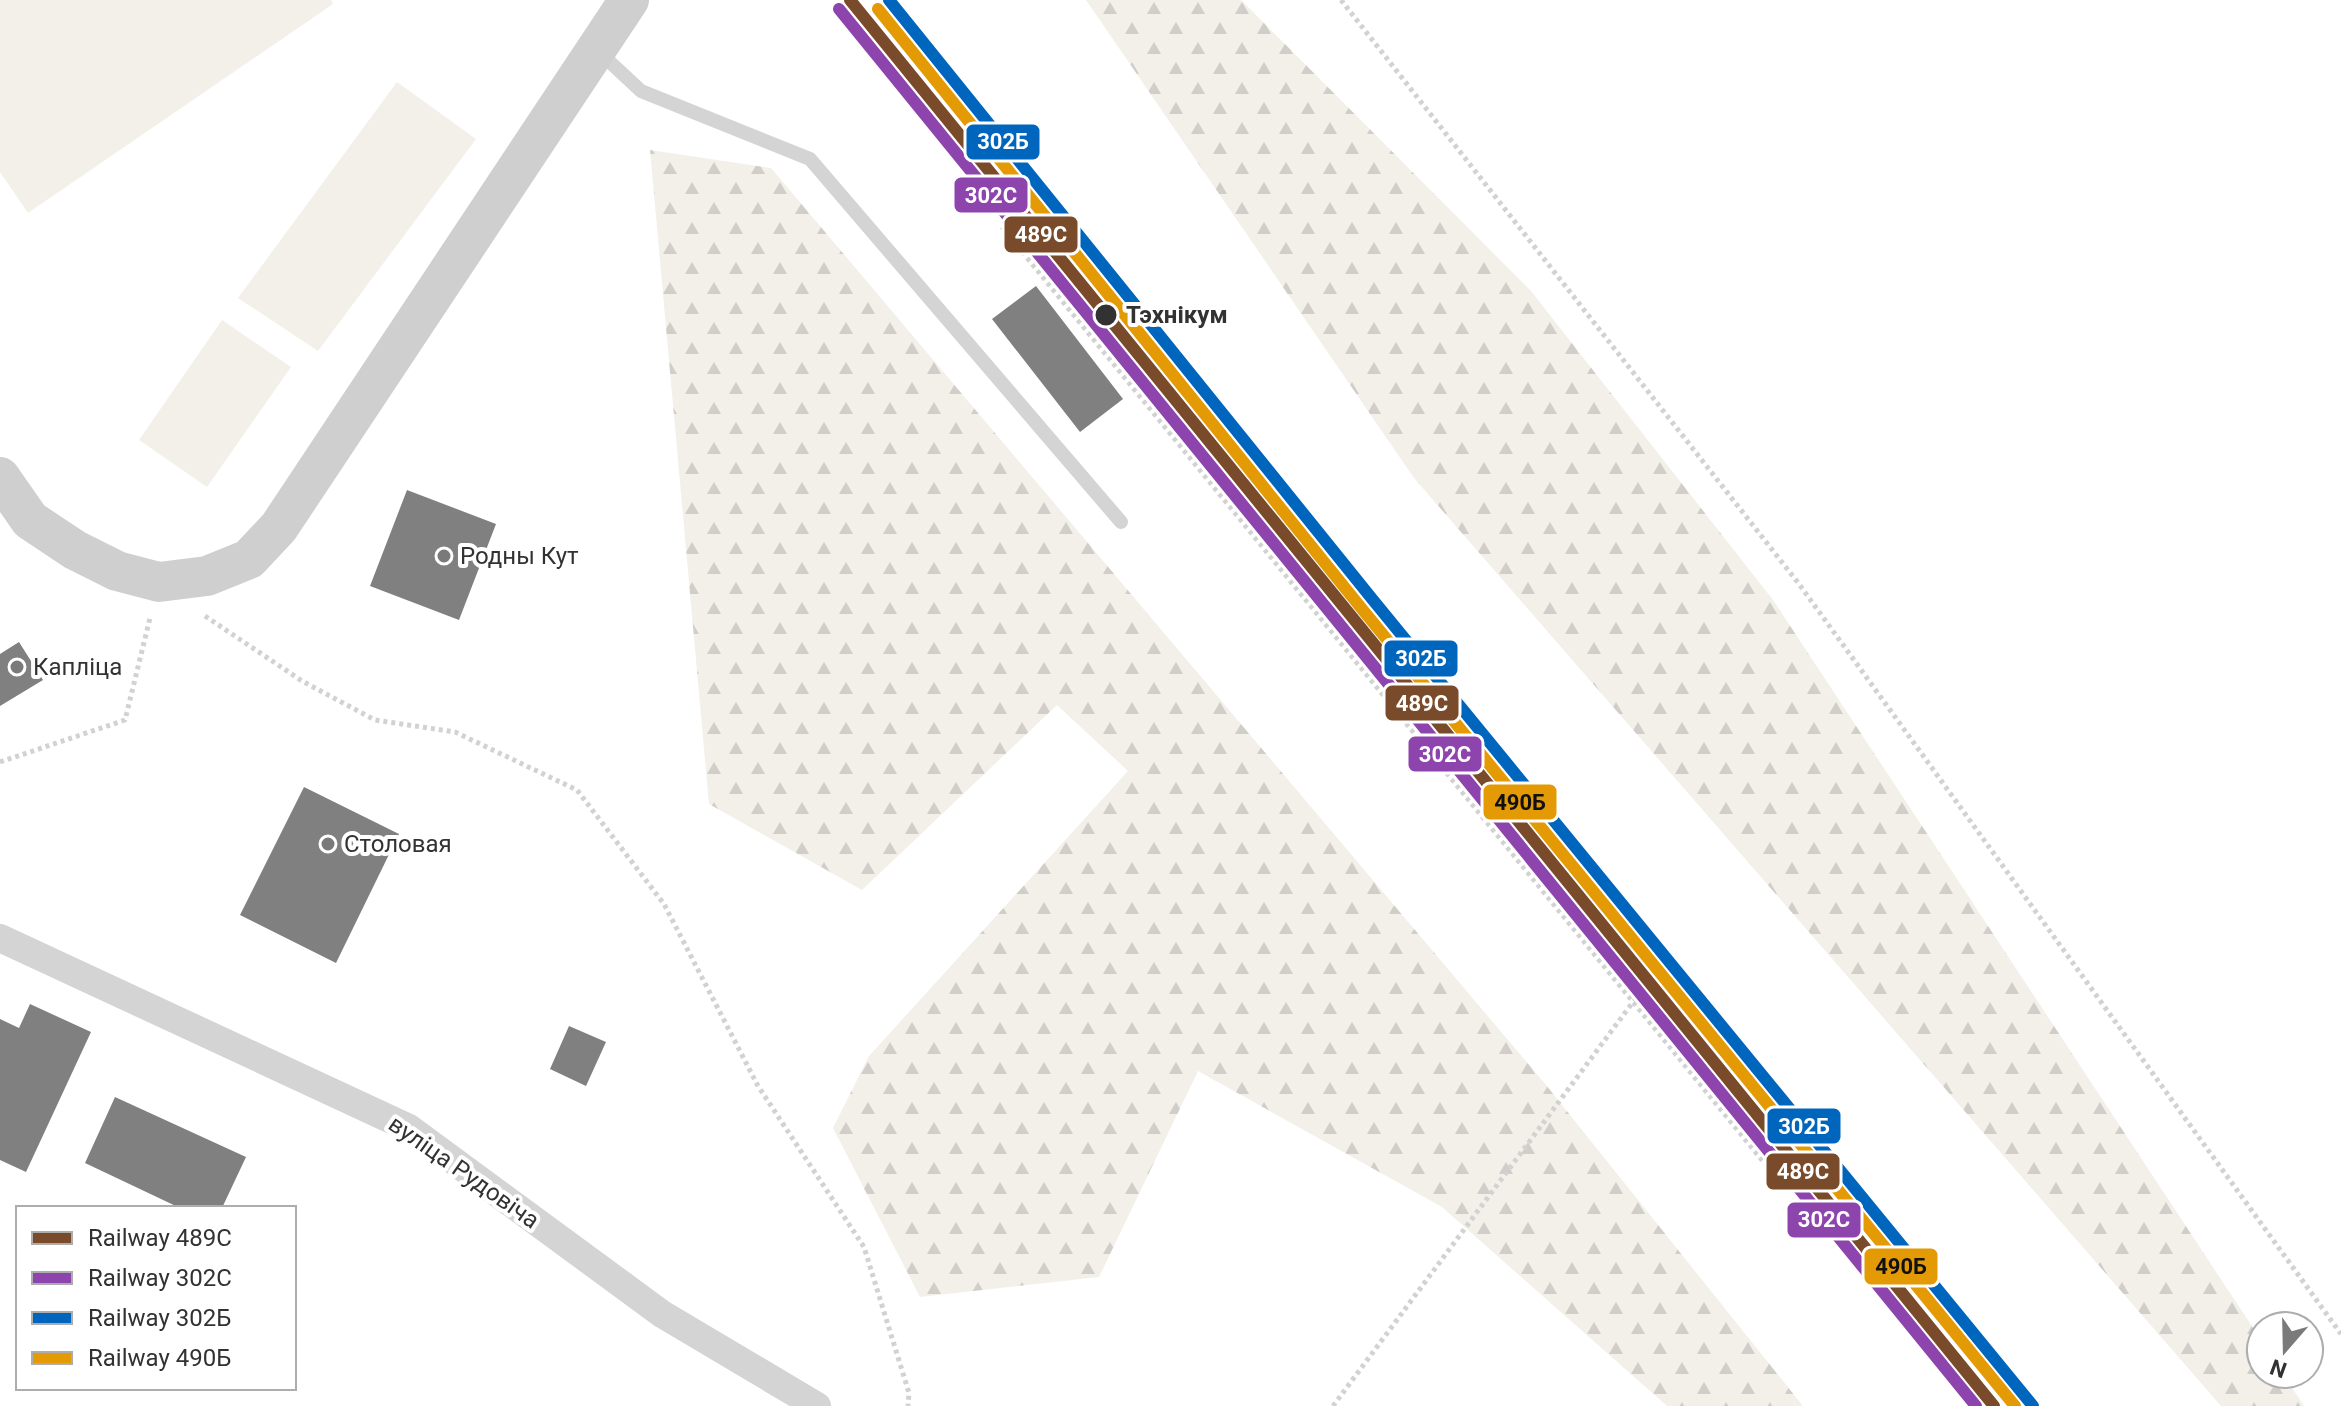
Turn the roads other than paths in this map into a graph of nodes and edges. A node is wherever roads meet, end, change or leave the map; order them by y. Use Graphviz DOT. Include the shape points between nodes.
graph roads {
  1 [pos="629,0"];
  2 [pos="597,50"];
  3 [pos="0,477"];
  4 [pos="1121,522"];
  5 [pos="0,938"];
  6 [pos="817,1406"];
  1 -- 2 [label="street"];
  2 -- 3 [label="street" via="279,527 249,559 207,576 159,582 117,571 30,520"];
  2 -- 4 [label="lane" via="641,91 810,159"];
  5 -- 6 [label="street, вуліца Рудовіча" via="409,1128 662,1314"];
}
